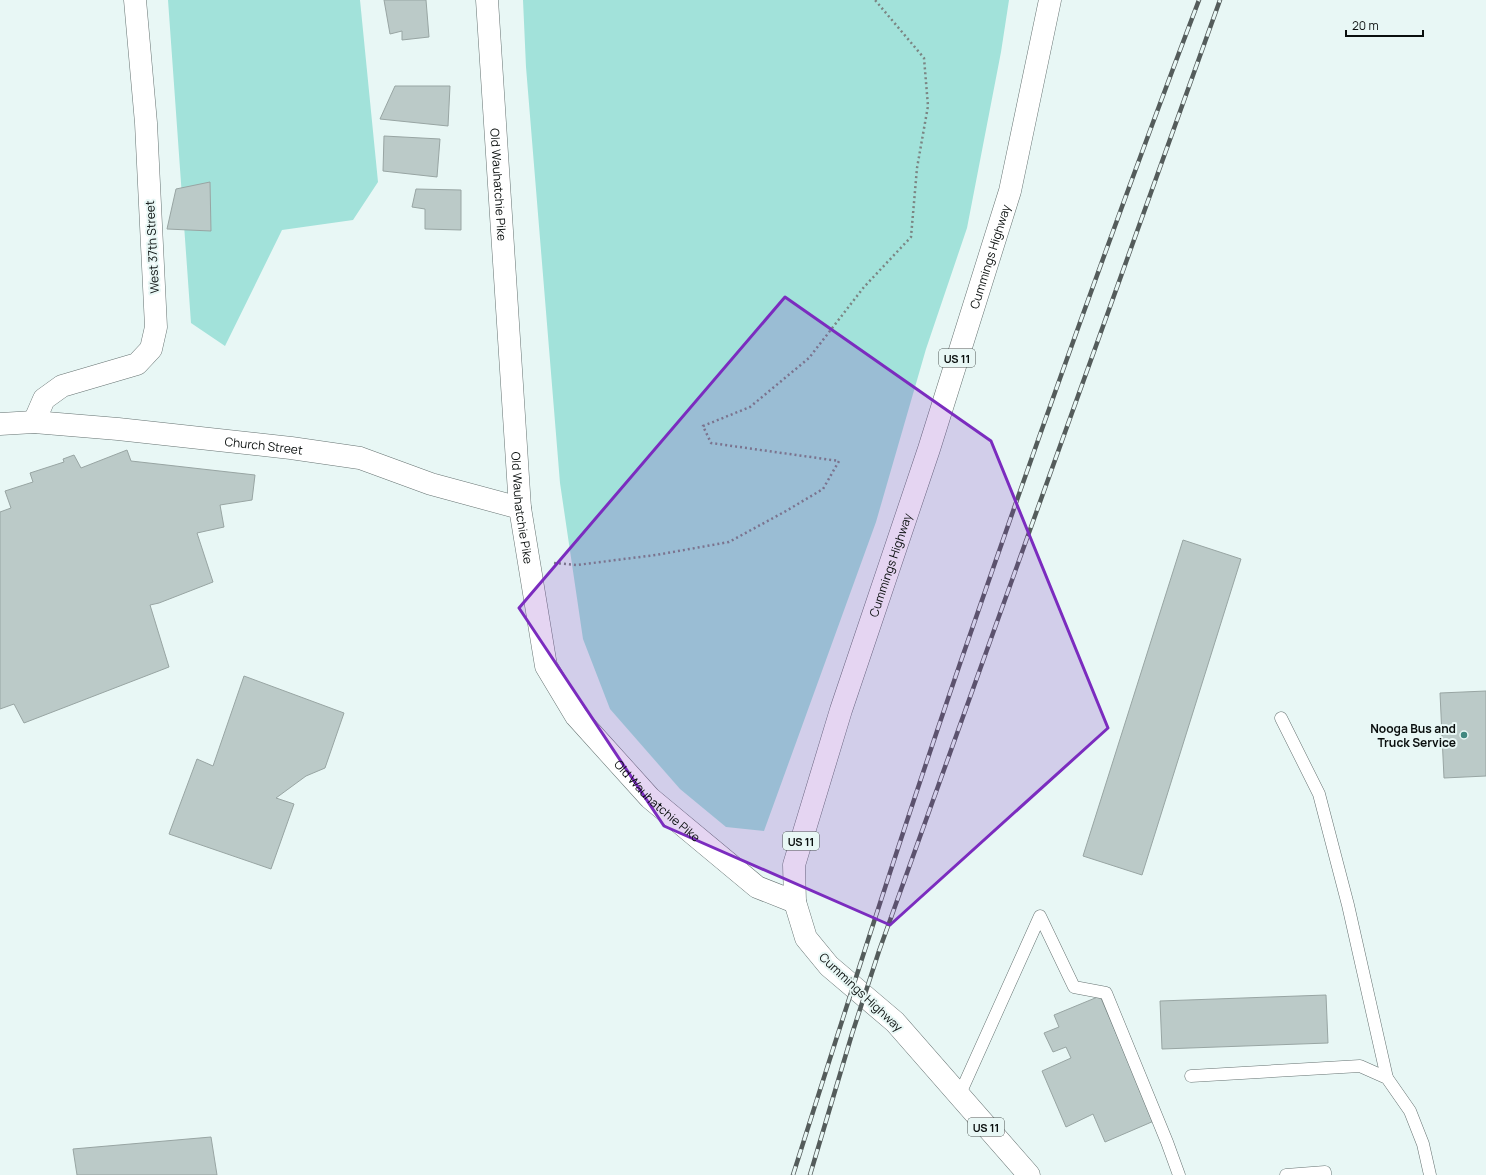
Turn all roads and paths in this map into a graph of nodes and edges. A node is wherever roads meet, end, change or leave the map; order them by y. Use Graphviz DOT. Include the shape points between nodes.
graph roads {
  1 [pos="135,0"];
  2 [pos="486,0"];
  3 [pos="875,0"];
  4 [pos="1050,0"];
  5 [pos="34,422"];
  6 [pos="0,424"];
  7 [pos="520,508"];
  8 [pos="529,560"];
  9 [pos="1280,718"];
  10 [pos="795,902"];
  11 [pos="1192,1076"];
  12 [pos="1387,1078"];
  13 [pos="959,1096"];
  14 [pos="1029,1175"];
  15 [pos="1179,1175"];
  16 [pos="1286,1175"];
  17 [pos="1325,1175"];
  18 [pos="1430,1175"];
  1 -- 5 [label="street, West 37th Street" via="146,123 156,327 151,349 137,364 62,386 44,399"];
  2 -- 7 [label="street, Old Wauhatchie Pike"];
  3 -- 8 [label="path" via="924,58 928,106 917,168 911,237 864,287 809,358 750,407 703,426 711,443 839,461 823,489 729,542 577,565"];
  4 -- 10 [label="street, Cummings Highway / US 11" via="1010,191 929,449 841,710 794,864"];
  5 -- 6 [label="street, Church Street"];
  5 -- 7 [label="street, Church Street" via="134,430 360,458 431,484"];
  7 -- 8 [label="street, Old Wauhatchie Pike"];
  8 -- 10 [label="street, Old Wauhatchie Pike" via="546,666 576,716 650,798 757,887"];
  9 -- 12 [label="lane" via="1319,794 1348,905"];
  10 -- 13 [label="street, Cummings Highway / US 11" via="806,938 829,966 895,1022"];
  11 -- 12 [label="lane" via="1360,1066"];
  12 -- 18 [label="lane" via="1410,1111 1424,1144"];
  13 -- 14 [label="street, US 11"];
  13 -- 15 [label="lane" via="1040,916 1074,987 1106,993"];
  16 -- 17 [label="lane" via="1325,1172"];
}
